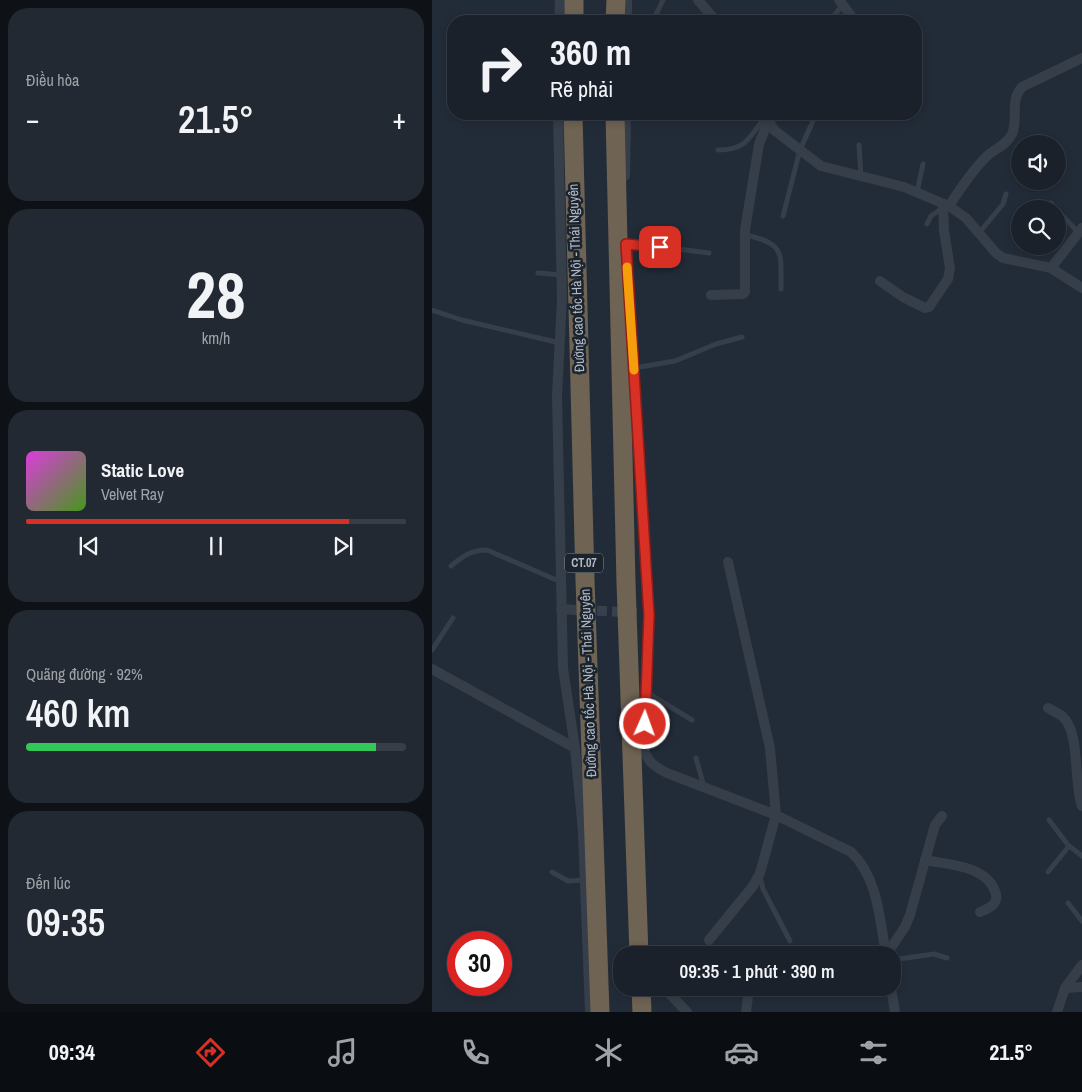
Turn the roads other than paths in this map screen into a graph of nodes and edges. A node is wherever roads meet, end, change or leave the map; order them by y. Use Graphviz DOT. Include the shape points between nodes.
graph roads {
  1 [pos="560,0"];
  2 [pos="574,0"];
  3 [pos="616,0"];
  4 [pos="627,0"];
  5 [pos="663,0"];
  6 [pos="698,0"];
  7 [pos="841,2"];
  8 [pos="559,15"];
  9 [pos="574,15"];
  10 [pos="615,15"];
  11 [pos="627,15"];
  12 [pos="655,15"];
  13 [pos="712,15"];
  14 [pos="833,15"];
  15 [pos="851,15"];
  16 [pos="1082,58"];
  17 [pos="558,120"];
  18 [pos="573,120"];
  19 [pos="614,120"];
  20 [pos="626,120"];
  21 [pos="764,120"];
  22 [pos="765,120"];
  23 [pos="768,120"];
  24 [pos="813,120"];
  25 [pos="859,145"];
  26 [pos="718,150"];
  27 [pos="800,150"];
  28 [pos="923,164"];
  29 [pos="861,173"];
  30 [pos="919,187"];
  31 [pos="1006,194"];
  32 [pos="945,206"];
  33 [pos="783,216"];
  34 [pos="1066,218"];
  35 [pos="927,224"];
  36 [pos="1080,230"];
  37 [pos="979,233"];
  38 [pos="745,235"];
  39 [pos="626,244"];
  40 [pos="709,253"];
  41 [pos="1051,268"];
  42 [pos="538,273"];
  43 [pos="562,275"];
  44 [pos="880,281"];
  45 [pos="1082,288"];
  46 [pos="780,289"];
  47 [pos="711,294"];
  48 [pos="432,310"];
  49 [pos="742,337"];
  50 [pos="561,344"];
  51 [pos="634,368"];
  52 [pos="728,562"];
  53 [pos="451,566"];
  54 [pos="561,582"];
  55 [pos="561,609"];
  56 [pos="576,610"];
  57 [pos="638,613"];
  58 [pos="649,615"];
  59 [pos="453,618"];
  60 [pos="432,650"];
  61 [pos="432,669"];
  62 [pos="646,692"];
  63 [pos="1048,708"];
  64 [pos="692,720"];
  65 [pos="575,748"];
  66 [pos="696,758"];
  67 [pos="704,787"];
  68 [pos="1082,806"];
  69 [pos="776,815"];
  70 [pos="942,816"];
  71 [pos="1050,820"];
  72 [pos="1069,846"];
  73 [pos="1082,856"];
  74 [pos="925,860"];
  75 [pos="552,872"];
  76 [pos="1048,872"];
  77 [pos="760,873"];
  78 [pos="585,880"];
  79 [pos="1068,903"];
  80 [pos="980,912"];
  81 [pos="1082,922"];
  82 [pos="708,940"];
  83 [pos="790,942"];
  84 [pos="640,946"];
  85 [pos="947,958"];
  86 [pos="901,959"];
  87 [pos="1082,965"];
  88 [pos="1082,987"];
  89 [pos="1065,988"];
  90 [pos="641,996"];
  91 [pos="672,996"];
  92 [pos="748,996"];
  93 [pos="892,996"];
  94 [pos="590,1012"];
  95 [pos="600,1012"];
  96 [pos="642,1012"];
  97 [pos="687,1012"];
  98 [pos="746,1012"];
  99 [pos="895,1012"];
  100 [pos="1057,1012"];
  1 -- 8 [label="street"];
  2 -- 9 [label="highway"];
  3 -- 10 [label="highway"];
  4 -- 11 [label="street"];
  5 -- 12 [label="lane"];
  6 -- 13 [label="street"];
  7 -- 14 [label="lane"];
  7 -- 15 [label="street"];
  16 -- 32 [label="street" via="1016,93 1012,136 986,157"];
  17 -- 43 [label="street"];
  18 -- 95 [label="highway, Đường cao tốc Hà Nội - Thái Nguyên / CT.07" via="584,570"];
  19 -- 84 [label="highway"];
  20 -- 39 [label="street"];
  21 -- 26 [label="lane" via="741,147"];
  22 -- 38 [label="street"];
  23 -- 27 [label="street" via="774,130"];
  24 -- 27 [label="lane"];
  25 -- 29 [label="lane"];
  27 -- 29 [label="street" via="820,166"];
  27 -- 33 [label="lane"];
  28 -- 30 [label="lane"];
  29 -- 30 [label="street" via="904,187"];
  30 -- 32 [label="street"];
  31 -- 37 [label="lane"];
  32 -- 35 [label="lane" via="931,216"];
  32 -- 37 [label="street" via="966,218"];
  32 -- 44 [label="street" via="944,231 950,268 948,280 929,307 903,297"];
  34 -- 36 [label="lane"];
  36 -- 41 [label="street"];
  37 -- 41 [label="street" via="1003,258"];
  38 -- 46 [label="lane" via="776,246 780,258"];
  38 -- 47 [label="street" via="745,292"];
  39 -- 40 [label="lane"];
  39 -- 51 [label="street"];
  41 -- 45 [label="street"];
  42 -- 43 [label="lane"];
  43 -- 50 [label="street"];
  48 -- 50 [label="lane"];
  49 -- 51 [label="lane" via="675,361"];
  50 -- 54 [label="street" via="557,396"];
  51 -- 58 [label="street"];
  52 -- 69 [label="street" via="770,748"];
  53 -- 54 [label="lane" via="465,554 487,550"];
  54 -- 55 [label="street"];
  55 -- 56 [label="street"];
  55 -- 65 [label="street" via="563,668"];
  57 -- 58 [label="street"];
  58 -- 62 [label="street"];
  59 -- 60 [label="lane"];
  61 -- 65 [label="street"];
  62 -- 64 [label="lane"];
  62 -- 67 [label="street" via="643,744 646,759 660,769"];
  63 -- 68 [label="street" via="1062,715 1072,735"];
  65 -- 78 [label="street"];
  66 -- 67 [label="lane"];
  67 -- 69 [label="street"];
  69 -- 74 [label="street" via="842,847 860,860 875,897 886,955 905,927"];
  69 -- 77 [label="street"];
  70 -- 74 [label="street" via="935,825"];
  71 -- 72 [label="lane"];
  72 -- 73 [label="lane"];
  72 -- 76 [label="lane"];
  74 -- 80 [label="street" via="973,871 988,879 997,899 993,906"];
  75 -- 78 [label="lane" via="568,881"];
  77 -- 82 [label="street" via="754,886"];
  77 -- 83 [label="lane" via="763,889"];
  78 -- 94 [label="street"];
  79 -- 81 [label="lane"];
  85 -- 86 [label="lane" via="934,954"];
  87 -- 89 [label="street"];
  88 -- 89 [label="street"];
  89 -- 100 [label="street"];
  90 -- 96 [label="highway"];
  91 -- 97 [label="street"];
  92 -- 98 [label="street"];
  93 -- 99 [label="street"];
}
